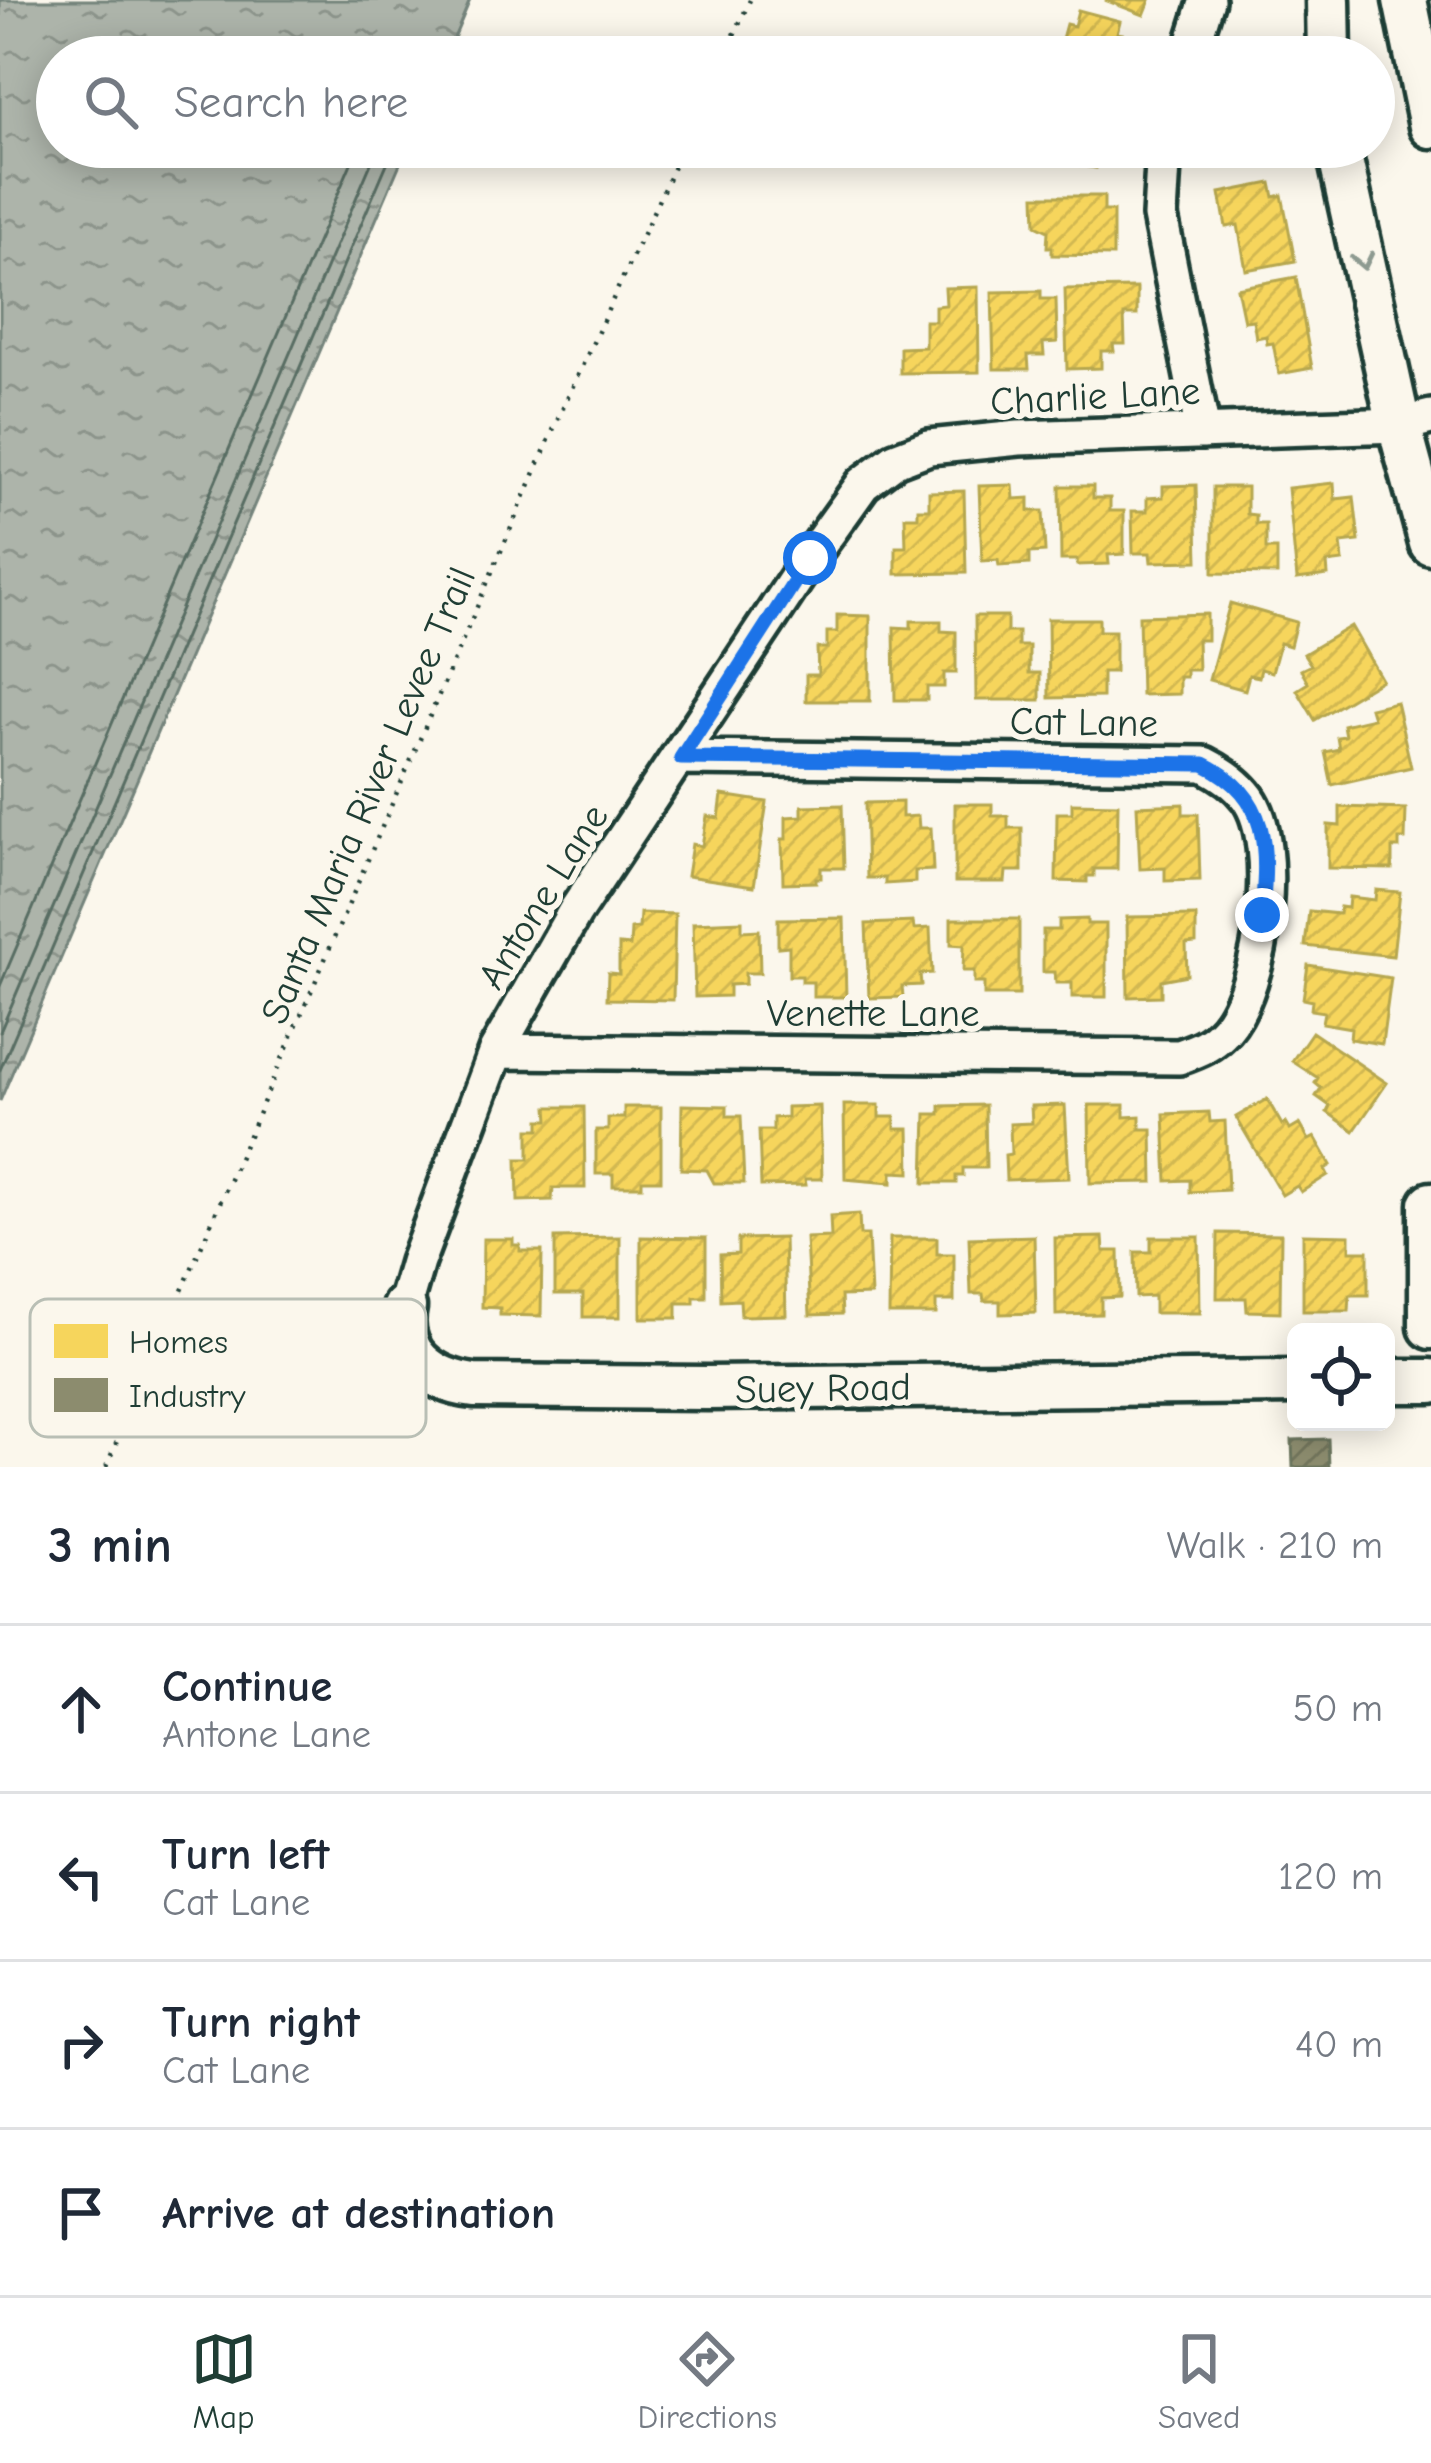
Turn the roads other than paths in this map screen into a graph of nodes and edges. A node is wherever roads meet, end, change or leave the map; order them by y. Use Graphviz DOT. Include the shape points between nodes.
graph roads {
  1 [pos="1207,0"];
  2 [pos="1328,0"];
  3 [pos="1405,0"];
  4 [pos="1196,36"];
  5 [pos="1329,36"];
  6 [pos="1431,127"];
  7 [pos="1162,168"];
  8 [pos="1344,168"];
  9 [pos="1415,421"];
  10 [pos="1203,432"];
  11 [pos="1431,543"];
  12 [pos="810,558"];
  13 [pos="681,758"];
  14 [pos="1234,1017"];
  15 [pos="496,1052"];
  16 [pos="1431,1204"];
  17 [pos="406,1299"];
  18 [pos="1431,1327"];
  19 [pos="426,1370"];
  20 [pos="1395,1381"];
  21 [pos="1431,1381"];
  22 [pos="1287,1382"];
  1 -- 4 [label="street"];
  2 -- 5 [label="street"];
  3 -- 6 [label="street"];
  7 -- 10 [label="street" via="1160,216"];
  8 -- 9 [label="street, one-way"];
  9 -- 10 [label="street, Charlie Lane"];
  9 -- 11 [label="street"];
  10 -- 12 [label="street, Charlie Lane" via="929,447 863,484"];
  12 -- 13 [label="street, Antone Lane"];
  13 -- 14 [label="street, Cat Lane" via="1204,764 1248,798 1266,856 1255,954"];
  13 -- 15 [label="street, Antone Lane" via="575,912"];
  14 -- 15 [label="street, Venette Lane" via="1208,1047 1179,1057"];
  15 -- 17 [label="street, Antone Lane"];
  16 -- 18 [label="street"];
  19 -- 22 [label="street, Suey Road" via="474,1386"];
  20 -- 21 [label="street"];
}
